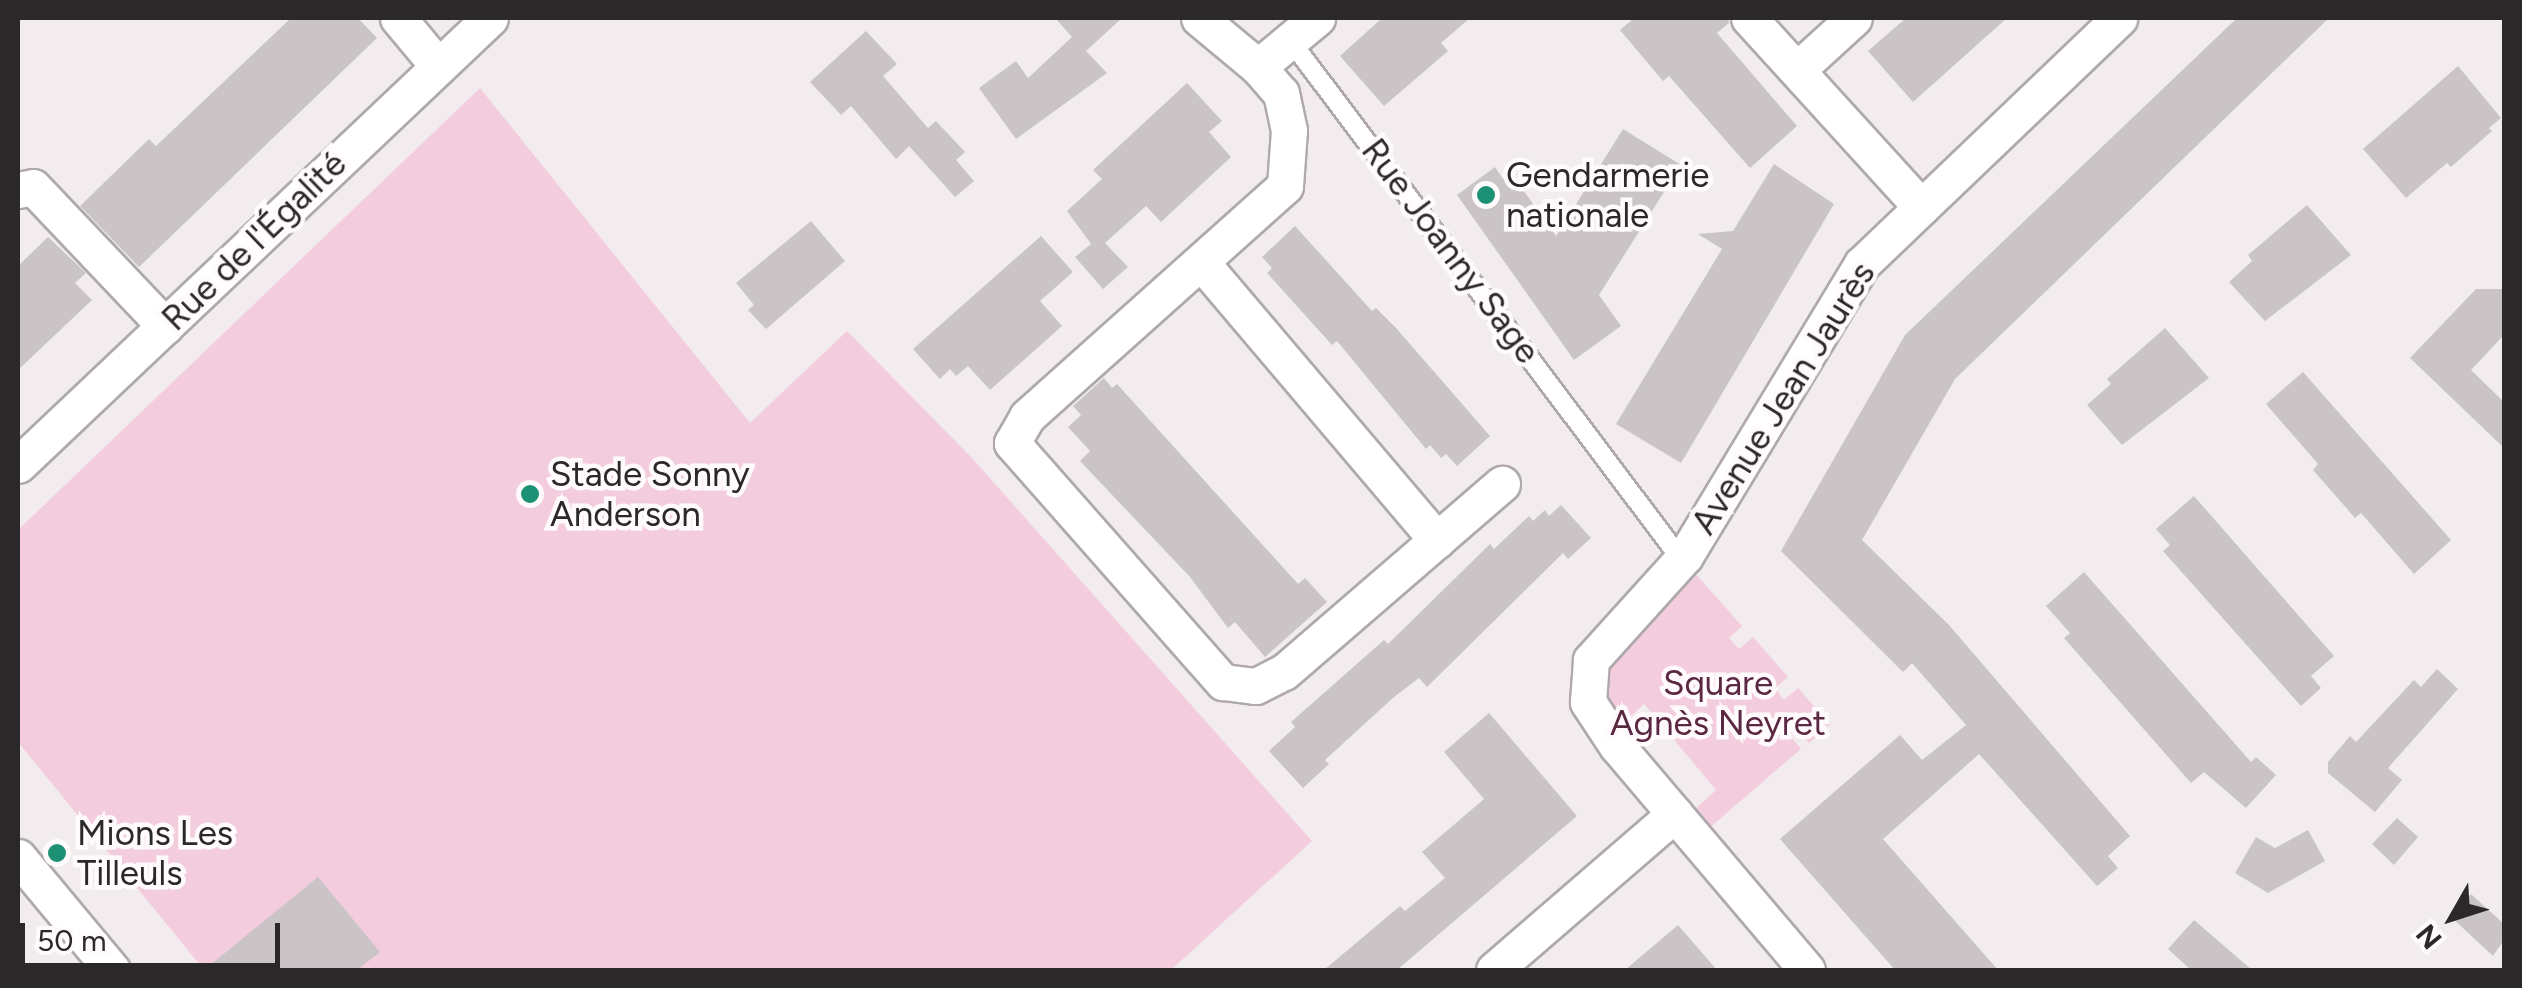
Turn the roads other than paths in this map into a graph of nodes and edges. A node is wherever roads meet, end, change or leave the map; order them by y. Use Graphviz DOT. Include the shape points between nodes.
graph roads {
  1 [pos="398,18"];
  2 [pos="490,18"];
  3 [pos="1198,18"];
  4 [pos="1749,18"];
  5 [pos="1854,18"];
  6 [pos="2119,18"];
  7 [pos="1303,29"];
  8 [pos="438,66"];
  9 [pos="1258,67"];
  10 [pos="1797,70"];
  11 [pos="18,190"];
  12 [pos="1922,207"];
  13 [pos="1200,262"];
  14 [pos="165,326"];
  15 [pos="18,466"];
  16 [pos="1502,484"];
  17 [pos="1437,540"];
  18 [pos="1685,556"];
  19 [pos="1675,814"];
  20 [pos="18,857"];
  21 [pos="112,970"];
  22 [pos="1494,970"];
  23 [pos="1807,970"];
  1 -- 8 [label="street"];
  2 -- 8 [label="street, Rue de l'Égalité"];
  3 -- 9 [label="street"];
  4 -- 10 [label="street"];
  5 -- 10 [label="street"];
  6 -- 12 [label="street, Avenue Jean Jaurès"];
  7 -- 9 [label="street, Rue Joanny Sage"];
  7 -- 18 [label="lane, Rue Joanny Sage" via="1671,546"];
  8 -- 14 [label="street, Rue de l'Égalité"];
  9 -- 13 [label="street" via="1281,93 1289,130 1285,186"];
  10 -- 12 [label="street"];
  11 -- 14 [label="street" via="33,187"];
  12 -- 18 [label="street, Avenue Jean Jaurès" via="1862,264"];
  13 -- 17 [label="street"];
  13 -- 17 [label="street" via="1027,417 1012,443 1222,682 1256,686 1284,672"];
  14 -- 15 [label="street, Rue de l'Égalité"];
  16 -- 17 [label="street"];
  18 -- 19 [label="street, Avenue Jean Jaurès" via="1590,660 1588,702"];
  19 -- 22 [label="street"];
  19 -- 23 [label="street, Avenue Jean Jaurès"];
  20 -- 21 [label="street"];
}
